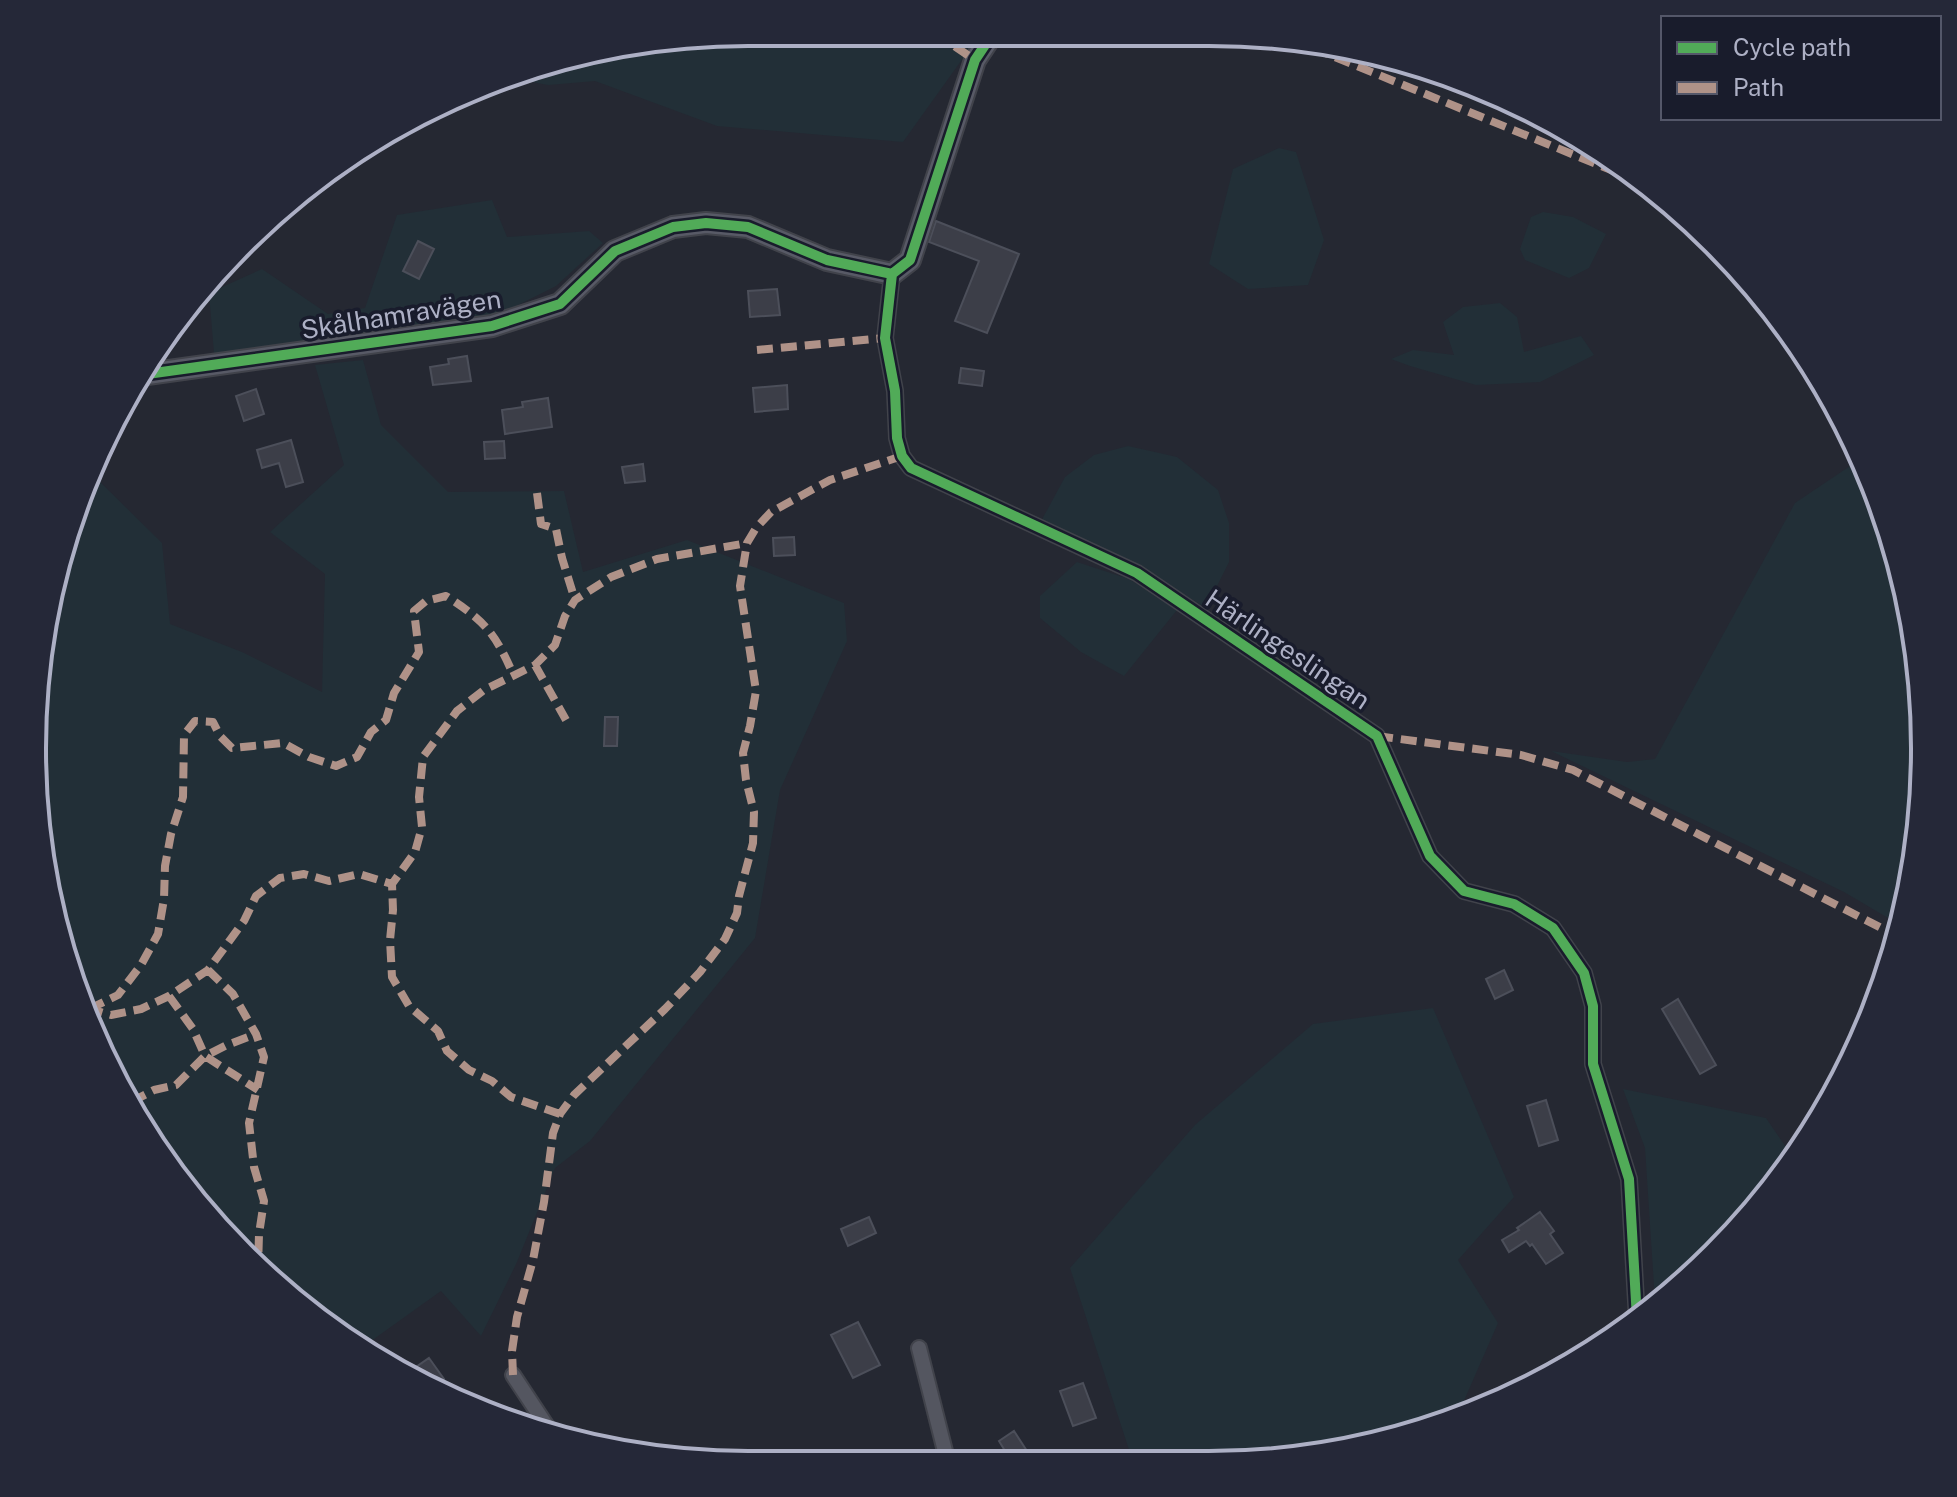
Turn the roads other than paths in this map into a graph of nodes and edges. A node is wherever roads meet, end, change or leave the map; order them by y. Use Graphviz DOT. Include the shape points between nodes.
graph roads {
  1 [pos="984,46"];
  2 [pos="892,274"];
  3 [pos="155,373"];
  4 [pos="1636,1306"];
  5 [pos="919,1348"];
  6 [pos="513,1375"];
  7 [pos="543,1420"];
  8 [pos="945,1451"];
  1 -- 2 [label="street" via="975,60 910,260"];
  2 -- 3 [label="street, Skålhamravägen" via="827,260 748,227 673,227 615,251 560,304 492,326"];
  2 -- 4 [label="street, Härlingeslingan" via="885,338 897,438 911,468 1137,573 1377,736 1430,856 1464,891 1514,904 1553,928 1584,973 1593,1006 1593,1064 1629,1179"];
  5 -- 8 [label="street"];
  6 -- 7 [label="street"];
}
